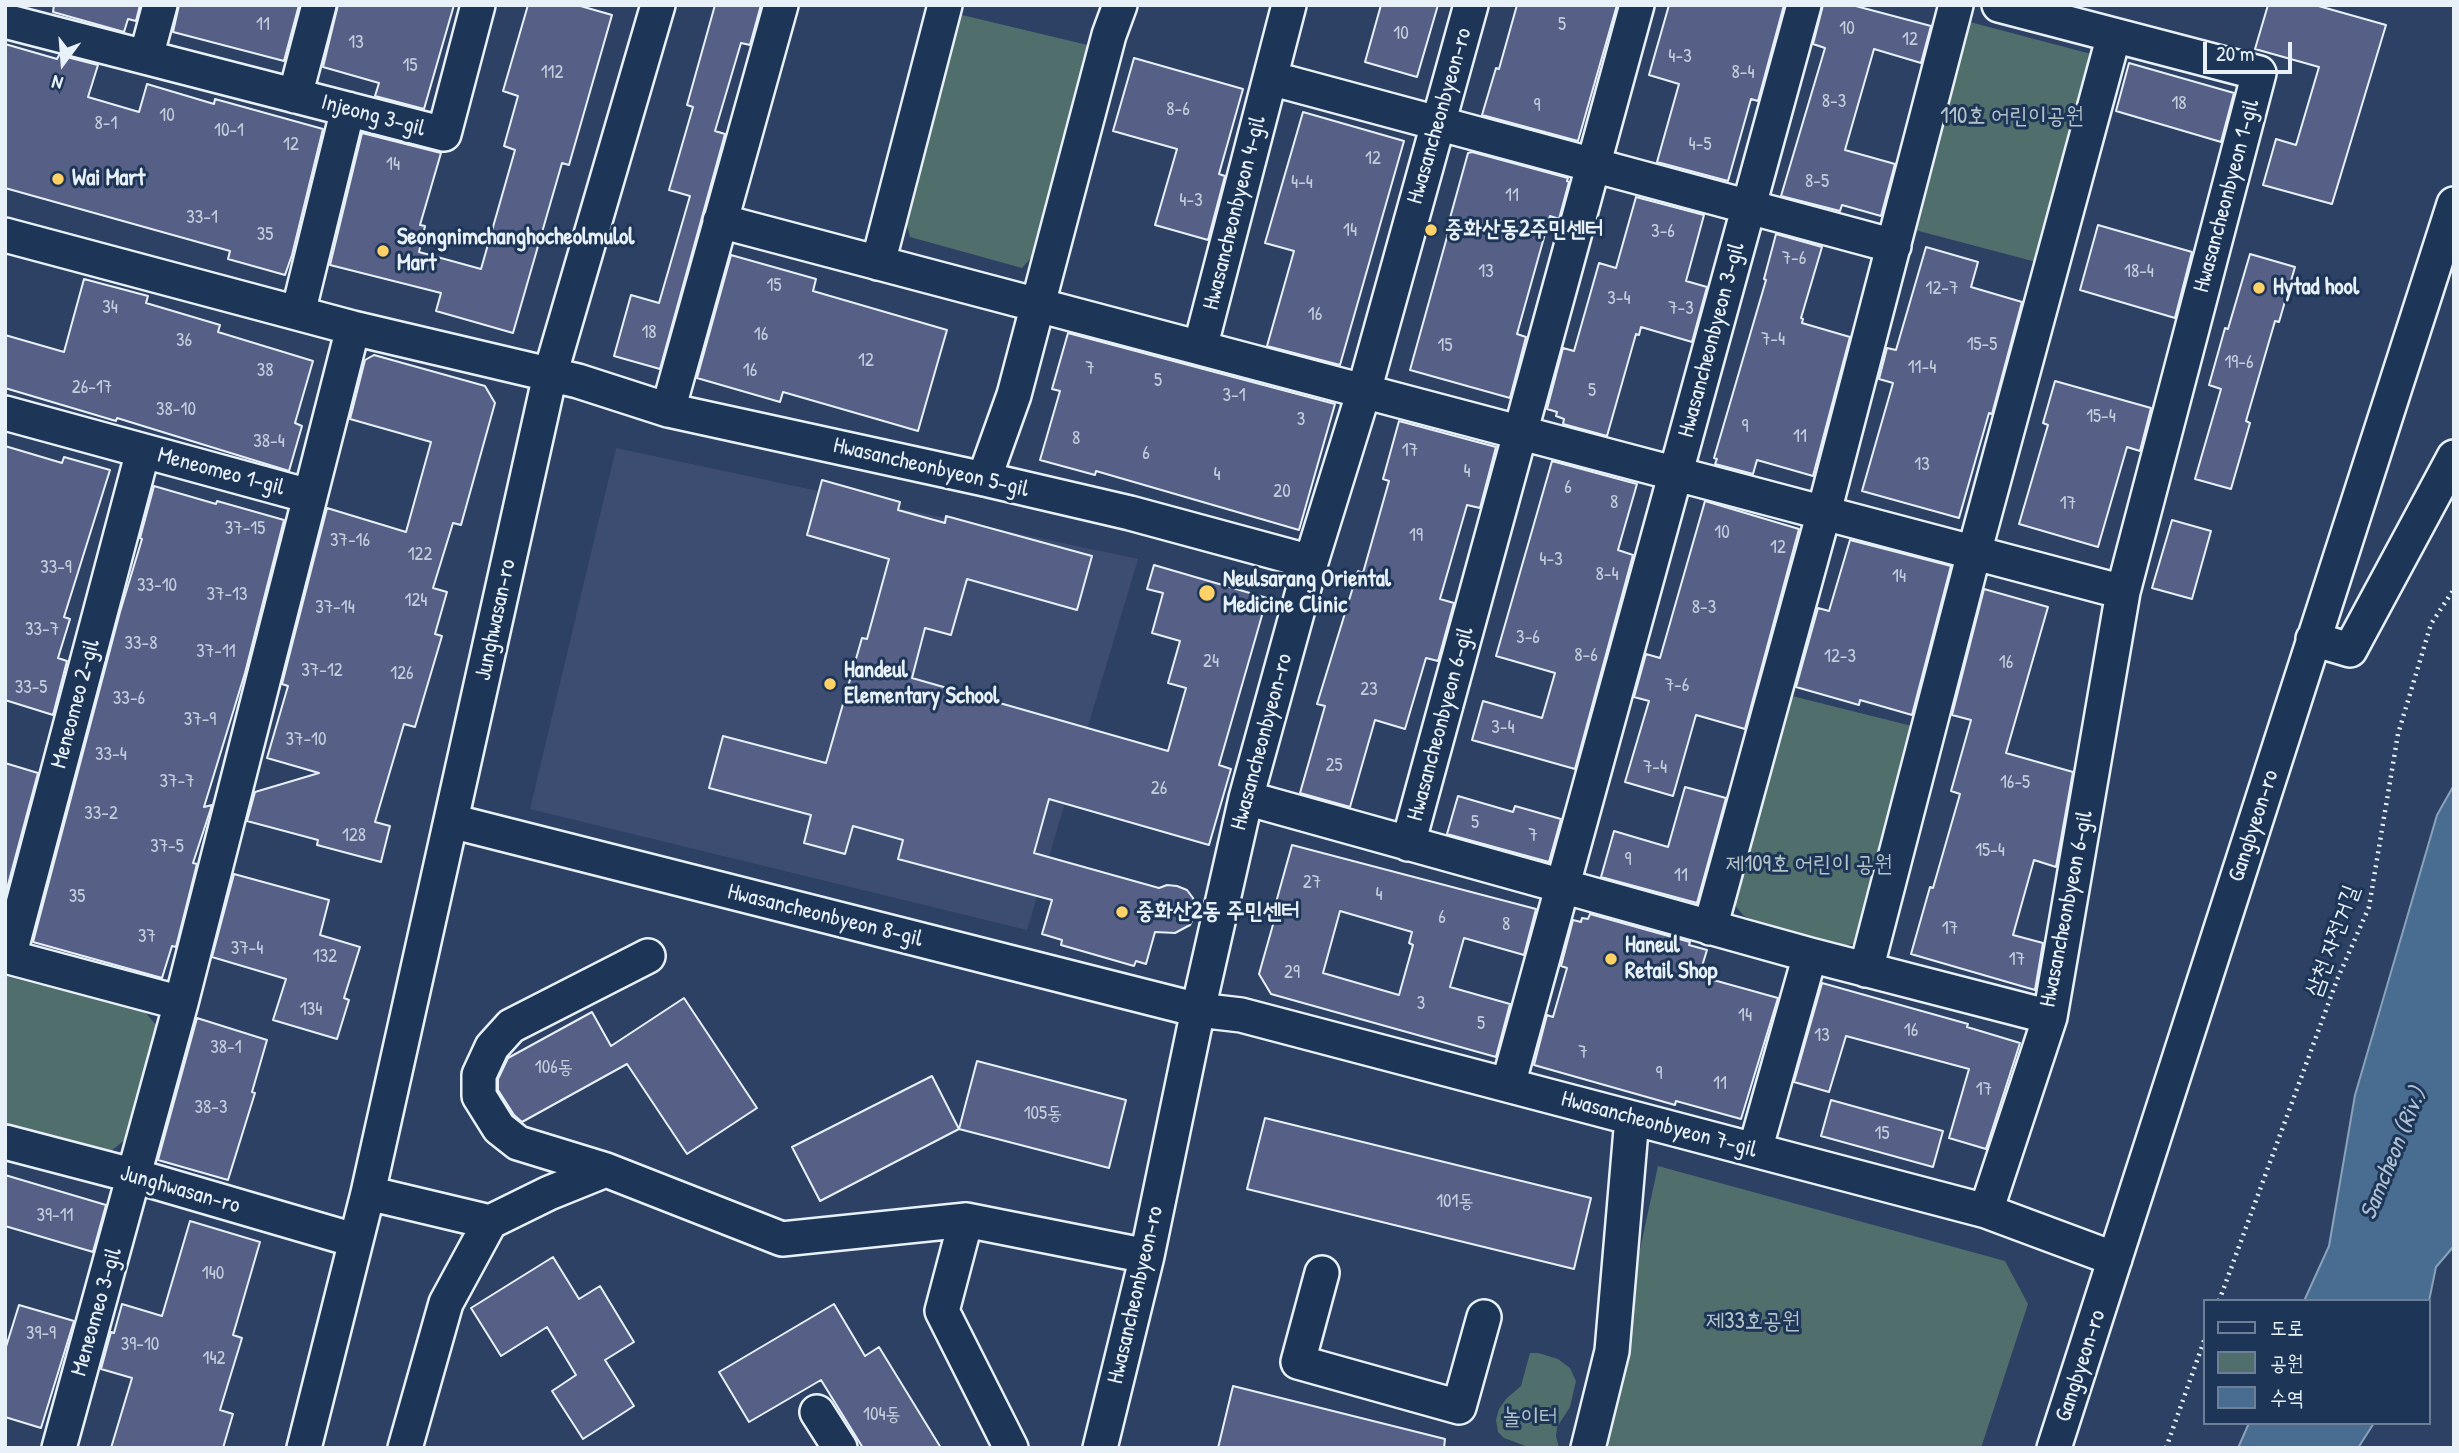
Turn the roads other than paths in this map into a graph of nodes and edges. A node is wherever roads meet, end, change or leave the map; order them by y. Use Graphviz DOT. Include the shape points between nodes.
graph roads {
  1 [pos="160,5"];
  2 [pos="319,5"];
  3 [pos="478,5"];
  4 [pos="658,5"];
  5 [pos="781,5"];
  6 [pos="945,5"];
  7 [pos="1289,5"];
  8 [pos="1471,5"];
  9 [pos="1637,5"];
  10 [pos="1804,5"];
  11 [pos="1956,5"];
  12 [pos="1999,5"];
  13 [pos="1115,20"];
  14 [pos="5,21"];
  15 [pos="2114,35"];
  16 [pos="146,57"];
  17 [pos="1269,78"];
  18 [pos="295,96"];
  19 [pos="348,109"];
  20 [pos="1438,124"];
  21 [pos="1593,165"];
  22 [pos="2454,204"];
  23 [pos="1747,207"];
  24 [pos="720,221"];
  25 [pos="5,235"];
  26 [pos="1894,246"];
  27 [pos="878,264"];
  28 [pos="1038,305"];
  29 [pos="298,313"];
  30 [pos="353,328"];
  31 [pos="1200,348"];
  32 [pos="550,375"];
  33 [pos="1364,391"];
  34 [pos="668,410"];
  35 [pos="5,413"];
  36 [pos="1520,432"];
  37 [pos="143,451"];
  38 [pos="2454,457"];
  39 [pos="1676,473"];
  40 [pos="984,479"];
  41 [pos="309,496"];
  42 [pos="1824,512"];
  43 [pos="1974,553"];
  44 [pos="1311,562"];
  45 [pos="2123,592"];
  46 [pos="2313,639"];
  47 [pos="1245,798"];
  48 [pos="451,821"];
  49 [pos="1408,844"];
  50 [pos="1563,887"];
  51 [pos="1710,928"];
  52 [pos="1810,955"];
  53 [pos="7,956"];
  54 [pos="649,956"];
  55 [pos="1866,970"];
  56 [pos="181,1003"];
  57 [pos="1198,1010"];
  58 [pos="2050,1017"];
  59 [pos="1508,1085"];
  60 [pos="1632,1118"];
  61 [pos="5,1142"];
  62 [pos="1755,1150"];
  63 [pos="606,1170"];
  64 [pos="135,1176"];
  65 [pos="368,1193"];
  66 [pos="1986,1211"];
  67 [pos="966,1220"];
  68 [pos="490,1222"];
  69 [pos="354,1240"];
  70 [pos="1147,1256"];
  71 [pos="2115,1259"];
  72 [pos="1322,1273"];
  73 [pos="1484,1317"];
  74 [pos="817,1412"];
  75 [pos="59,1448"];
  76 [pos="304,1448"];
  77 [pos="405,1448"];
  78 [pos="840,1448"];
  79 [pos="1012,1448"];
  80 [pos="1100,1448"];
  81 [pos="1588,1448"];
  82 [pos="2054,1448"];
  1 -- 16 [label="street"];
  2 -- 18 [label="street, Injeong 3-gil"];
  3 -- 19 [label="street, Injeong 3-gil" via="444,134"];
  4 -- 32 [label="street, Junghwasan-ro"];
  5 -- 24 [label="street"];
  6 -- 27 [label="street"];
  7 -- 17 [label="street, Hwasancheonbyeon 4-gil"];
  8 -- 20 [label="street, Hwasancheonbyeon-ro"];
  9 -- 21 [label="street"];
  10 -- 23 [label="street"];
  11 -- 26 [label="street"];
  12 -- 15 [label="street, Hwasancheonbyeon 1-gil"];
  13 -- 28 [label="street"];
  14 -- 16 [label="street, Injeong 3-gil"];
  15 -- 43 [label="street"];
  15 -- 45 [label="street, Hwasancheonbyeon 1-gil" via="2259,73"];
  16 -- 18 [label="street, Injeong 3-gil"];
  17 -- 20 [label="street"];
  17 -- 31 [label="street, Hwasancheonbyeon 4-gil"];
  18 -- 19 [label="street, Injeong 3-gil"];
  19 -- 29 [label="street"];
  20 -- 21 [label="street"];
  20 -- 33 [label="street, Hwasancheonbyeon-ro"];
  21 -- 23 [label="street"];
  21 -- 36 [label="street"];
  22 -- 46 [label="street, Gangbyeon-ro"];
  23 -- 26 [label="street"];
  23 -- 39 [label="street, Hwasancheonbyeon 3-gil"];
  24 -- 27 [label="street"];
  24 -- 34 [label="street"];
  25 -- 29 [label="street"];
  26 -- 42 [label="street"];
  27 -- 28 [label="street"];
  28 -- 31 [label="street"];
  28 -- 40 [label="street" via="1014,395"];
  29 -- 30 [label="street"];
  30 -- 32 [label="street"];
  30 -- 41 [label="street, Meneomeo 1-gil"];
  31 -- 33 [label="street"];
  32 -- 34 [label="street, Hwasancheonbyeon 5-gil"];
  32 -- 48 [label="street, Junghwasan-ro"];
  33 -- 36 [label="street"];
  33 -- 44 [label="street, Hwasancheonbyeon-ro"];
  34 -- 40 [label="street, Hwasancheonbyeon 5-gil"];
  35 -- 37 [label="street, Meneomeo 1-gil"];
  36 -- 39 [label="street"];
  36 -- 49 [label="street, Hwasancheonbyeon 6-gil"];
  37 -- 41 [label="street, Meneomeo 1-gil"];
  37 -- 53 [label="street, Meneomeo 2-gil"];
  38 -- 46 [label="street" via="2350,650"];
  39 -- 42 [label="street"];
  39 -- 50 [label="street, Hwasancheonbyeon 3-gil"];
  40 -- 44 [label="street, Hwasancheonbyeon 5-gil"];
  41 -- 56 [label="street"];
  42 -- 43 [label="street"];
  42 -- 51 [label="street"];
  43 -- 45 [label="street"];
  43 -- 55 [label="street"];
  44 -- 47 [label="street, Hwasancheonbyeon-ro"];
  45 -- 58 [label="street, Hwasancheonbyeon 6-gil"];
  46 -- 71 [label="street, Gangbyeon-ro"];
  47 -- 49 [label="street, Hwasancheonbyeon 6-gil"];
  47 -- 57 [label="street, Hwasancheonbyeon-ro"];
  48 -- 57 [label="street, Hwasancheonbyeon 8-gil"];
  48 -- 65 [label="street, Junghwasan-ro"];
  49 -- 50 [label="street, Hwasancheonbyeon 6-gil"];
  50 -- 51 [label="street, Hwasancheonbyeon 6-gil"];
  50 -- 59 [label="street"];
  51 -- 52 [label="street, Hwasancheonbyeon 6-gil"];
  52 -- 55 [label="street, Hwasancheonbyeon 6-gil"];
  52 -- 62 [label="street"];
  53 -- 56 [label="street, Meneomeo 2-gil"];
  54 -- 63 [label="street" via="511,1027 492,1047 479,1075 479,1096 499,1128 518,1143"];
  55 -- 58 [label="street, Hwasancheonbyeon 6-gil"];
  56 -- 64 [label="street"];
  57 -- 59 [label="street, Hwasancheonbyeon 7-gil" via="1241,1015"];
  57 -- 70 [label="street, Hwasancheonbyeon-ro"];
  58 -- 66 [label="street"];
  59 -- 60 [label="street, Hwasancheonbyeon 7-gil"];
  60 -- 62 [label="street, Hwasancheonbyeon 7-gil"];
  60 -- 81 [label="street" via="1612,1352"];
  61 -- 64 [label="street, Junghwasan-ro"];
  62 -- 66 [label="street, Hwasancheonbyeon 7-gil"];
  63 -- 67 [label="street" via="782,1239"];
  63 -- 68 [label="street"];
  64 -- 69 [label="street, Junghwasan-ro"];
  64 -- 75 [label="street, Meneomeo 3-gil"];
  65 -- 68 [label="street"];
  65 -- 69 [label="street, Junghwasan-ro"];
  66 -- 71 [label="street, Hwasancheonbyeon 7-gil"];
  67 -- 70 [label="street"];
  67 -- 79 [label="street" via="942,1311"];
  68 -- 77 [label="street" via="446,1303"];
  69 -- 76 [label="street, Junghwasan-ro"];
  70 -- 80 [label="street, Hwasancheonbyeon-ro"];
  71 -- 82 [label="street, Gangbyeon-ro"];
  72 -- 73 [label="street" via="1298,1362 1459,1406"];
  74 -- 78 [label="street"];
}
